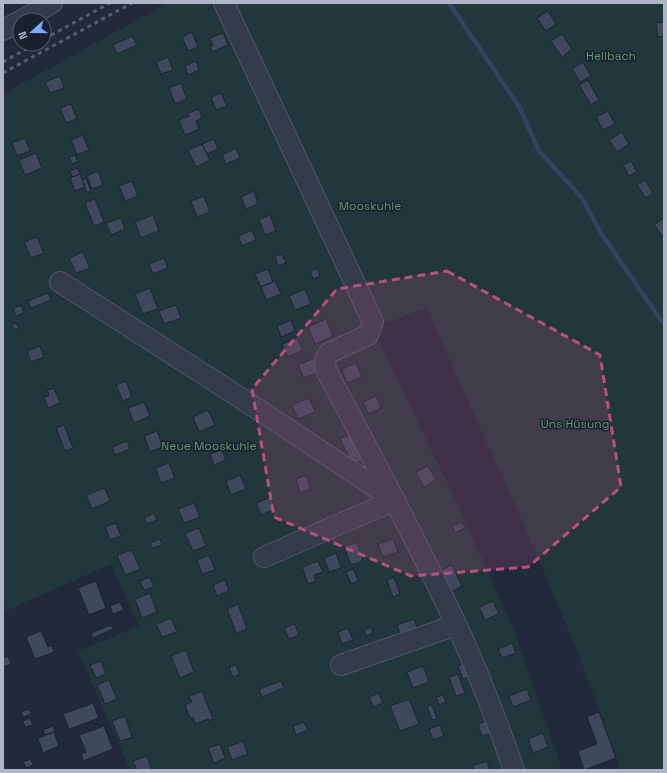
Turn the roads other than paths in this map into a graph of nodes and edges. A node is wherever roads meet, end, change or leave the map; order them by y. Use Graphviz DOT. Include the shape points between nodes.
graph roads {
  1 [pos="52,3"];
  2 [pos="224,3"];
  3 [pos="36,12"];
  4 [pos="12,25"];
  5 [pos="3,30"];
  6 [pos="60,282"];
  7 [pos="395,500"];
  8 [pos="264,557"];
  9 [pos="456,625"];
  10 [pos="341,665"];
  11 [pos="514,770"];
  1 -- 3 [label="lane"];
  2 -- 7 [label="lane" via="373,322 368,335 329,353 325,360 326,370"];
  4 -- 5 [label="lane"];
  6 -- 7 [label="lane"];
  7 -- 8 [label="lane"];
  7 -- 9 [label="lane"];
  9 -- 10 [label="lane"];
  9 -- 11 [label="lane" via="498,724"];
}
